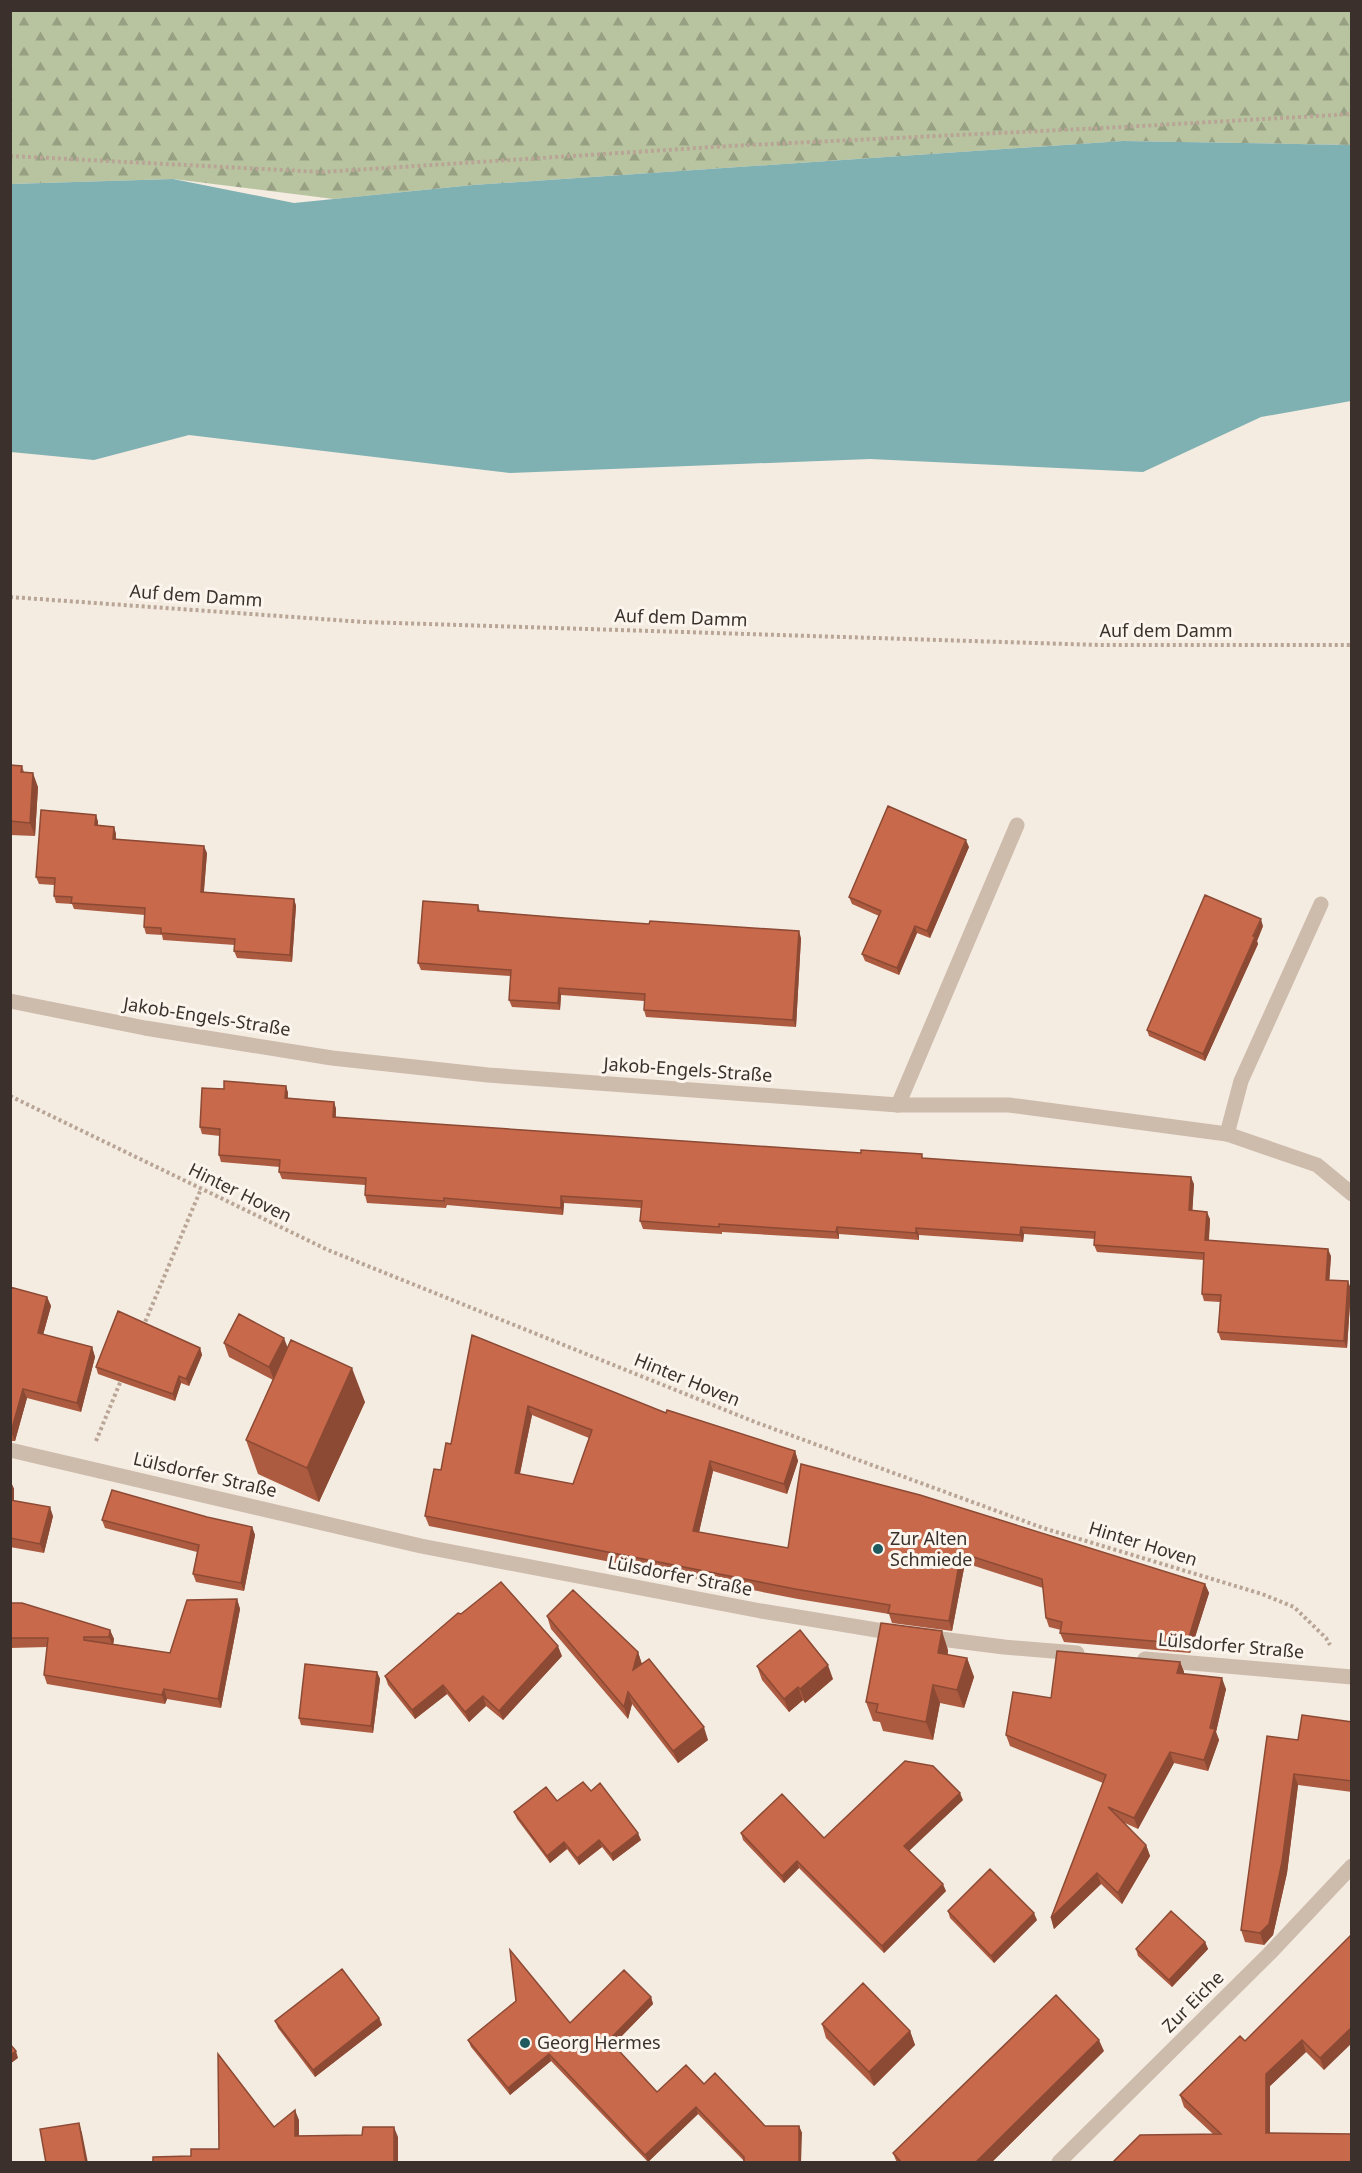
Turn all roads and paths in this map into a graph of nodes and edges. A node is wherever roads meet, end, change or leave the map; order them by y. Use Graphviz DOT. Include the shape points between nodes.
graph roads {
  1 [pos="1352,114"];
  2 [pos="10,156"];
  3 [pos="10,597"];
  4 [pos="1352,645"];
  5 [pos="1017,825"];
  6 [pos="1321,904"];
  7 [pos="10,1001"];
  8 [pos="10,1096"];
  9 [pos="898,1105"];
  10 [pos="1227,1134"];
  11 [pos="201,1189"];
  12 [pos="1352,1194"];
  13 [pos="143,1328"];
  14 [pos="125,1371"];
  15 [pos="10,1450"];
  16 [pos="85,1467"];
  17 [pos="1086,1654"];
  18 [pos="1133,1658"];
  19 [pos="1348,1676"];
  20 [pos="1352,1866"];
  21 [pos="1059,2163"];
  1 -- 2 [label="path" via="729,146 322,172"];
  3 -- 4 [label="path, Auf dem Damm" via="375,622 1100,645"];
  5 -- 9 [label="street"];
  6 -- 10 [label="street" via="1241,1081"];
  7 -- 9 [label="street, Jakob-Engels-Straße" via="145,1028 332,1058 488,1075"];
  8 -- 11 [label="path, Hinter Hoven"];
  9 -- 10 [label="street, Jakob-Engels-Straße" via="1009,1106"];
  10 -- 12 [label="street, Jakob-Engels-Straße" via="1317,1165"];
  11 -- 13 [label="path"];
  11 -- 19 [label="path, Hinter Hoven" via="328,1250 755,1422 1043,1528 1294,1607 1326,1638"];
  14 -- 16 [label="path"];
  15 -- 16 [label="street, Lülsdorfer Straße"];
  16 -- 17 [label="street, Lülsdorfer Straße" via="421,1546 761,1611 893,1633"];
  18 -- 19 [label="street, Lülsdorfer Straße"];
  20 -- 21 [label="street, Zur Eiche"];
}
